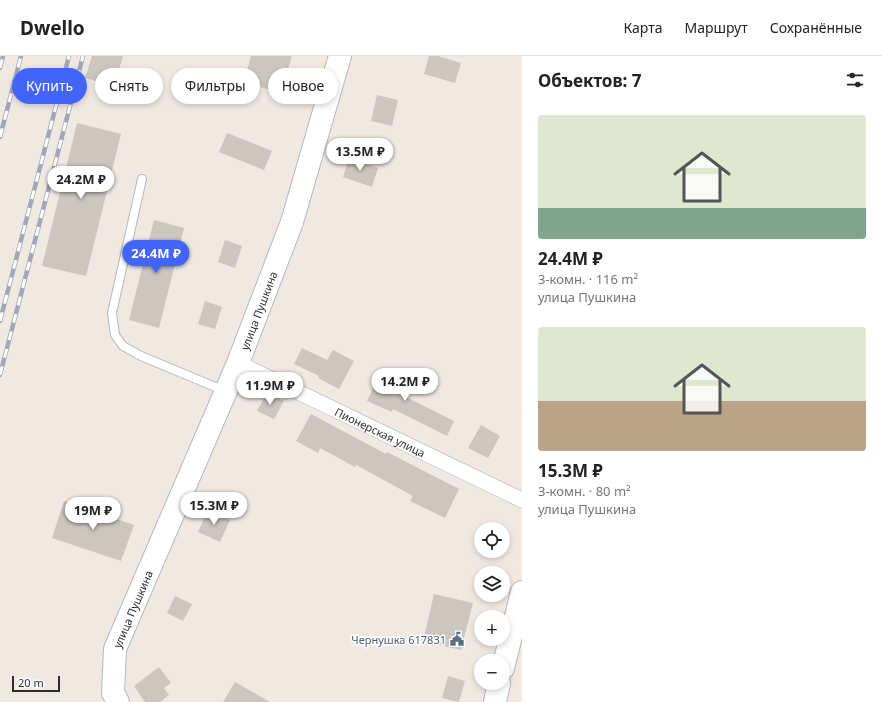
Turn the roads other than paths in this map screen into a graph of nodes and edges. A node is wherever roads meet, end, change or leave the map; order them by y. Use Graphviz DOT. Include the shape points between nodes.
graph roads {
  1 [pos="340,56"];
  2 [pos="142,179"];
  3 [pos="238,363"];
  4 [pos="226,391"];
  5 [pos="522,500"];
  6 [pos="522,592"];
  7 [pos="506,654"];
  8 [pos="497,690"];
  9 [pos="116,698"];
  10 [pos="494,702"];
  1 -- 3 [label="main road, улица Пушкина" via="292,222"];
  2 -- 4 [label="lane" via="112,313 115,336 123,346 140,356"];
  3 -- 4 [label="main road, улица Пушкина"];
  3 -- 5 [label="street, Пионерская улица"];
  4 -- 9 [label="main road, улица Пушкина" via="114,649"];
  6 -- 7 [label="main road"];
  8 -- 10 [label="main road"];
}
